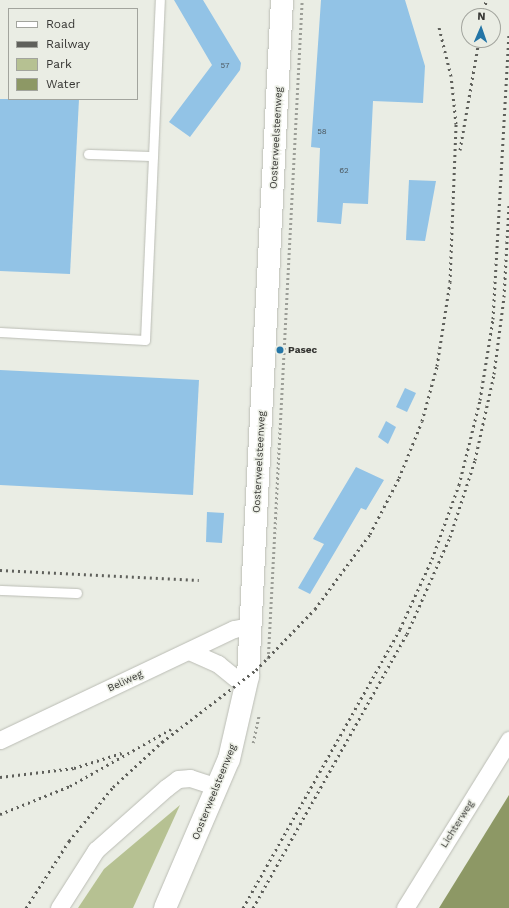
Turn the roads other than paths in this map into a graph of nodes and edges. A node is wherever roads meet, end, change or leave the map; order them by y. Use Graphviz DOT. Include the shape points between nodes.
graph roads {
  1 [pos="160,0"];
  2 [pos="282,0"];
  3 [pos="88,154"];
  4 [pos="153,156"];
  5 [pos="0,332"];
  6 [pos="0,590"];
  7 [pos="77,593"];
  8 [pos="250,626"];
  9 [pos="189,651"];
  10 [pos="246,687"];
  11 [pos="0,740"];
  12 [pos="509,740"];
  13 [pos="218,787"];
  14 [pos="59,908"];
  15 [pos="165,908"];
  16 [pos="404,908"];
  1 -- 4 [label="lane"];
  2 -- 8 [label="main road, Oosterweelsteenweg"];
  3 -- 4 [label="lane"];
  4 -- 5 [label="lane" via="145,340"];
  6 -- 7 [label="lane"];
  8 -- 9 [label="street, Beliweg" via="234,629"];
  8 -- 10 [label="main road, Oosterweelsteenweg"];
  9 -- 10 [label="street" via="218,664"];
  9 -- 11 [label="street, Beliweg"];
  10 -- 13 [label="main road, Oosterweelsteenweg" via="237,733"];
  12 -- 16 [label="street, Lichterweg"];
  13 -- 14 [label="street" via="190,778 172,784 96,850"];
  13 -- 15 [label="main road, Oosterweelsteenweg"];
}
